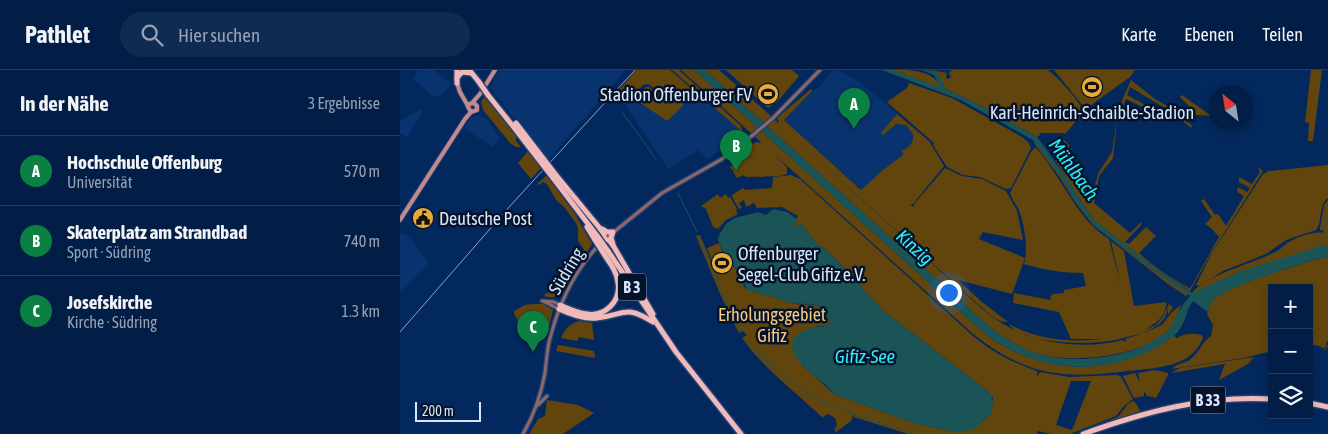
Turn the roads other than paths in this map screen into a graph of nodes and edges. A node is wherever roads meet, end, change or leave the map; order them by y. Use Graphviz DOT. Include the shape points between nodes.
graph roads {
  1 [pos="457,70"];
  2 [pos="495,70"];
  3 [pos="818,71"];
  4 [pos="470,72"];
  5 [pos="457,81"];
  6 [pos="471,106"];
  7 [pos="555,176"];
  8 [pos="400,220"];
  9 [pos="598,226"];
  10 [pos="613,232"];
  11 [pos="604,240"];
  12 [pos="614,247"];
  13 [pos="606,253"];
  14 [pos="564,295"];
  15 [pos="554,302"];
  16 [pos="560,307"];
  17 [pos="567,312"];
  18 [pos="555,321"];
  19 [pos="657,326"];
  20 [pos="547,396"];
  21 [pos="1268,400"];
  22 [pos="1313,405"];
  23 [pos="536,407"];
  24 [pos="1328,408"];
  25 [pos="1144,415"];
  26 [pos="740,433"];
  27 [pos="523,434"];
  28 [pos="1082,434"];
  29 [pos="1091,434"];
  1 -- 5 [label="highway"];
  2 -- 6 [label="main road"];
  3 -- 10 [label="street, Südring" via="753,136 670,188"];
  4 -- 5 [label="highway" via="462,72"];
  4 -- 7 [label="highway, bridge"];
  5 -- 6 [label="main road"];
  6 -- 8 [label="main road"];
  7 -- 9 [label="highway"];
  7 -- 13 [label="highway, B 3, bridge"];
  9 -- 10 [label="highway"];
  9 -- 11 [label="highway"];
  10 -- 11 [label="street, Südring"];
  10 -- 12 [label="highway"];
  11 -- 12 [label="highway" via="609,240"];
  11 -- 14 [label="street, Südring"];
  12 -- 19 [label="highway"];
  13 -- 16 [label="highway" via="618,281 618,292 612,305 591,315"];
  13 -- 19 [label="highway, B 3"];
  14 -- 15 [label="street"];
  14 -- 16 [label="street, Südring"];
  15 -- 16 [label="street"];
  15 -- 16 [label="street" via="542,301"];
  16 -- 17 [label="highway"];
  16 -- 18 [label="street, Südring"];
  17 -- 18 [label="street"];
  17 -- 19 [label="highway" via="598,318 629,311 640,314"];
  18 -- 23 [label="street, Südring"];
  19 -- 26 [label="highway, B 3"];
  20 -- 23 [label="street"];
  21 -- 25 [label="highway, B 33" via="1218,403"];
  22 -- 24 [label="highway"];
  23 -- 27 [label="street, Südring"];
  25 -- 28 [label="highway, B 33"];
  25 -- 29 [label="highway, B 33"];
}
